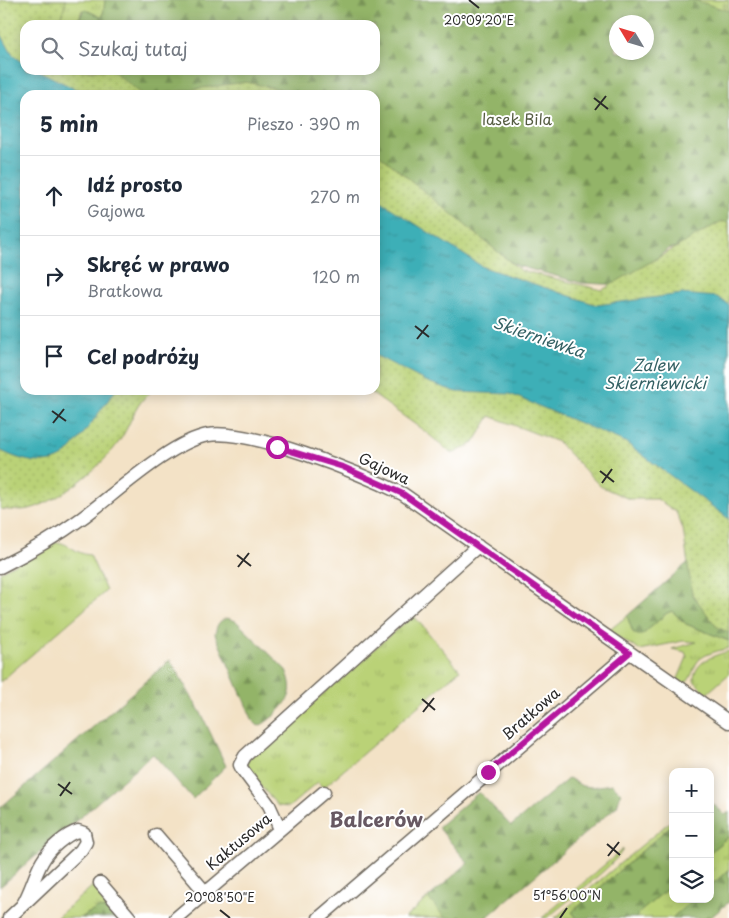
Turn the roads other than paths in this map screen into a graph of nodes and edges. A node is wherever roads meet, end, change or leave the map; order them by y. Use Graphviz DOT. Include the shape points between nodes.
graph roads {
  1 [pos="478,546"];
  2 [pos="0,567"];
  3 [pos="629,653"];
  4 [pos="729,722"];
  5 [pos="324,792"];
  6 [pos="280,830"];
  7 [pos="156,835"];
  8 [pos="100,883"];
  9 [pos="35,884"];
  10 [pos="206,892"];
  11 [pos="9,918"];
  12 [pos="130,918"];
  13 [pos="176,918"];
  14 [pos="319,918"];
  1 -- 2 [label="street, Gajowa" via="403,494 372,479 260,442 216,434 184,443 54,538"];
  1 -- 3 [label="street, Gajowa"];
  1 -- 6 [label="street" via="245,756 240,765 269,805"];
  3 -- 4 [label="street, Gajowa"];
  3 -- 14 [label="street, Bratkowa"];
  5 -- 6 [label="street, Kaktusowa"];
  6 -- 10 [label="street, Kaktusowa"];
  7 -- 10 [label="street"];
  8 -- 12 [label="street"];
  9 -- 11 [label="street" via="23,904"];
  10 -- 13 [label="street, Kaktusowa"];
}
